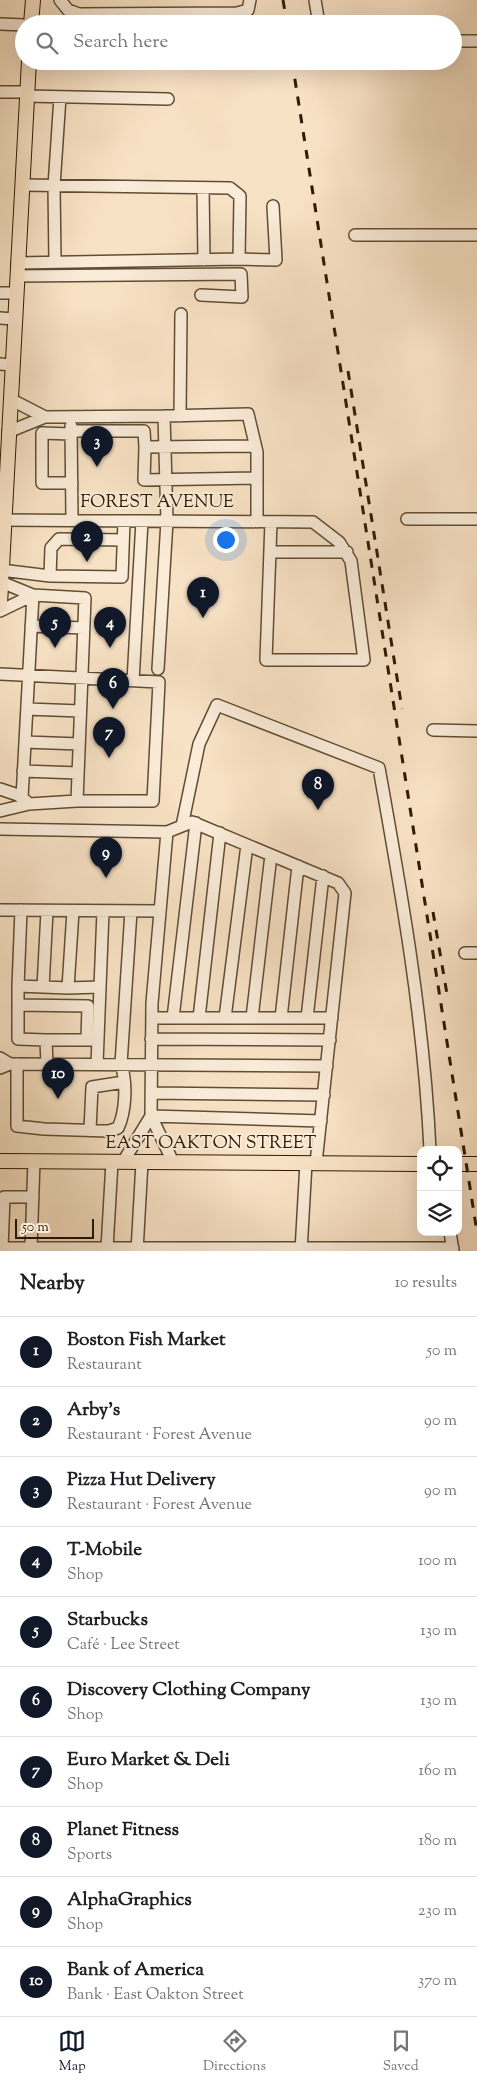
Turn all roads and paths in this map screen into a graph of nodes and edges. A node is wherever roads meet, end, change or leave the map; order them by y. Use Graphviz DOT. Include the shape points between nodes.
graph roads {
  1 [pos="32,0"];
  2 [pos="60,0"];
  3 [pos="250,0"];
  4 [pos="315,0"];
  5 [pos="31,15"];
  6 [pos="318,15"];
  7 [pos="0,24"];
  8 [pos="15,25"];
  9 [pos="462,42"];
  10 [pos="477,42"];
  11 [pos="28,70"];
  12 [pos="0,92"];
  13 [pos="27,94"];
  14 [pos="60,97"];
  15 [pos="168,99"];
  16 [pos="22,186"];
  17 [pos="54,186"];
  18 [pos="202,188"];
  19 [pos="273,206"];
  20 [pos="355,235"];
  21 [pos="477,235"];
  22 [pos="239,259"];
  23 [pos="204,260"];
  24 [pos="55,262"];
  25 [pos="17,269"];
  26 [pos="0,293"];
  27 [pos="16,294"];
  28 [pos="201,295"];
  29 [pos="181,314"];
  30 [pos="0,318"];
  31 [pos="14,319"];
  32 [pos="6,364"];
  33 [pos="6,404"];
  34 [pos="164,416"];
  35 [pos="180,416"];
  36 [pos="45,417"];
  37 [pos="71,417"];
  38 [pos="8,432"];
  39 [pos="71,432"];
  40 [pos="256,446"];
  41 [pos="146,447"];
  42 [pos="164,447"];
  43 [pos="3,464"];
  44 [pos="257,478"];
  45 [pos="165,480"];
  46 [pos="72,483"];
  47 [pos="407,519"];
  48 [pos="477,519"];
  49 [pos="2,520"];
  50 [pos="72,520"];
  51 [pos="124,521"];
  52 [pos="142,521"];
  53 [pos="167,521"];
  54 [pos="257,522"];
  55 [pos="272,522"];
  56 [pos="123,540"];
  57 [pos="270,552"];
  58 [pos="347,552"];
  59 [pos="1,576"];
  60 [pos="50,576"];
  61 [pos="33,595"];
  62 [pos="0,605"];
  63 [pos="0,611"];
  64 [pos="32,626"];
  65 [pos="84,628"];
  66 [pos="158,669"];
  67 [pos="0,674"];
  68 [pos="29,676"];
  69 [pos="81,679"];
  70 [pos="133,681"];
  71 [pos="27,709"];
  72 [pos="80,711"];
  73 [pos="433,730"];
  74 [pos="477,731"];
  75 [pos="25,742"];
  76 [pos="79,744"];
  77 [pos="24,771"];
  78 [pos="78,773"];
  79 [pos="0,789"];
  80 [pos="26,801"];
  81 [pos="77,801"];
  82 [pos="0,811"];
  83 [pos="196,823"];
  84 [pos="182,826"];
  85 [pos="0,829"];
  86 [pos="167,832"];
  87 [pos="220,833"];
  88 [pos="247,845"];
  89 [pos="271,854"];
  90 [pos="298,866"];
  91 [pos="324,876"];
  92 [pos="0,910"];
  93 [pos="21,910"];
  94 [pos="47,910"];
  95 [pos="73,911"];
  96 [pos="103,911"];
  97 [pos="131,911"];
  98 [pos="160,911"];
  99 [pos="18,986"];
  100 [pos="43,987"];
  101 [pos="68,988"];
  102 [pos="100,988"];
  103 [pos="18,1005"];
  104 [pos="152,1018"];
  105 [pos="172,1018"];
  106 [pos="199,1018"];
  107 [pos="225,1018"];
  108 [pos="252,1018"];
  109 [pos="280,1018"];
  110 [pos="307,1018"];
  111 [pos="332,1018"];
  112 [pos="151,1039"];
  113 [pos="46,1040"];
  114 [pos="93,1040"];
  115 [pos="330,1040"];
  116 [pos="7,1064"];
  117 [pos="47,1064"];
  118 [pos="97,1064"];
  119 [pos="121,1064"];
  120 [pos="151,1064"];
  121 [pos="327,1066"];
  122 [pos="124,1082"];
  123 [pos="151,1093"];
  124 [pos="324,1095"];
  125 [pos="151,1116"];
  126 [pos="321,1122"];
  127 [pos="90,1130"];
  128 [pos="430,1146"];
  129 [pos="0,1161"];
  130 [pos="34,1161"];
  131 [pos="118,1162"];
  132 [pos="142,1162"];
  133 [pos="173,1162"];
  134 [pos="311,1163"];
  135 [pos="417,1164"];
  136 [pos="462,1164"];
  137 [pos="477,1164"];
  138 [pos="33,1197"];
  139 [pos="451,1236"];
  140 [pos="1,1248"];
  141 [pos="31,1248"];
  142 [pos="107,1248"];
  143 [pos="137,1250"];
  144 [pos="301,1250"];
  145 [pos="453,1250"];
  1 -- 5 [label="main road"];
  2 -- 3 [label="street" via="68,10 79,14 237,13 248,10"];
  4 -- 6 [label="street"];
  7 -- 8 [label="street"];
  9 -- 10 [label="street"];
  11 -- 13 [label="main road"];
  12 -- 13 [label="street"];
  13 -- 14 [label="street"];
  13 -- 16 [label="main road"];
  14 -- 15 [label="street"];
  14 -- 17 [label="street"];
  16 -- 17 [label="street"];
  16 -- 25 [label="main road"];
  17 -- 18 [label="street"];
  17 -- 24 [label="street"];
  18 -- 22 [label="street" via="230,188 240,196"];
  18 -- 23 [label="street"];
  19 -- 22 [label="street" via="276,260"];
  20 -- 21 [label="street"];
  22 -- 23 [label="street"];
  23 -- 24 [label="street"];
  24 -- 25 [label="street"];
  25 -- 27 [label="main road"];
  25 -- 28 [label="street" via="241,274 242,297"];
  26 -- 27 [label="street"];
  27 -- 31 [label="main road"];
  29 -- 35 [label="street"];
  30 -- 31 [label="street"];
  31 -- 32 [label="main road"];
  32 -- 33 [label="main road"];
  33 -- 36 [label="street"];
  33 -- 38 [label="main road"];
  34 -- 35 [label="street"];
  34 -- 37 [label="street"];
  34 -- 42 [label="street"];
  35 -- 40 [label="street" via="248,414"];
  36 -- 37 [label="street"];
  36 -- 38 [label="street"];
  37 -- 39 [label="street"];
  38 -- 43 [label="main road"];
  39 -- 41 [label="street" via="144,432"];
  39 -- 46 [label="street"];
  39 -- 46 [label="street" via="42,432 42,483"];
  40 -- 42 [label="street"];
  40 -- 44 [label="street"];
  41 -- 42 [label="street"];
  41 -- 45 [label="street" via="144,480"];
  42 -- 45 [label="street"];
  43 -- 49 [label="main road"];
  44 -- 45 [label="street"];
  44 -- 54 [label="street"];
  45 -- 53 [label="street"];
  46 -- 50 [label="street"];
  47 -- 48 [label="street"];
  49 -- 50 [label="street, FOREST AVENUE"];
  49 -- 59 [label="main road"];
  50 -- 51 [label="street, FOREST AVENUE"];
  51 -- 52 [label="street, FOREST AVENUE"];
  51 -- 56 [label="street"];
  52 -- 53 [label="street, FOREST AVENUE"];
  52 -- 70 [label="street"];
  53 -- 54 [label="street, FOREST AVENUE"];
  53 -- 66 [label="street"];
  54 -- 55 [label="street, FOREST AVENUE"];
  55 -- 57 [label="street"];
  55 -- 58 [label="street, FOREST AVENUE" via="313,522"];
  56 -- 60 [label="street" via="59,539 51,548"];
  56 -- 60 [label="street" via="122,577"];
  57 -- 58 [label="street"];
  57 -- 58 [label="street" via="266,660 364,660 353,574"];
  59 -- 60 [label="street"];
  59 -- 61 [label="street"];
  59 -- 62 [label="main road"];
  61 -- 63 [label="street"];
  61 -- 64 [label="street"];
  61 -- 65 [label="street" via="86,598"];
  64 -- 65 [label="street"];
  64 -- 68 [label="street"];
  65 -- 69 [label="street"];
  67 -- 68 [label="street"];
  68 -- 69 [label="street"];
  68 -- 71 [label="street"];
  69 -- 70 [label="street"];
  69 -- 72 [label="street"];
  70 -- 81 [label="street" via="159,682 153,801"];
  71 -- 72 [label="street"];
  71 -- 75 [label="street"];
  72 -- 76 [label="street"];
  73 -- 74 [label="street"];
  75 -- 76 [label="street"];
  75 -- 77 [label="street"];
  76 -- 78 [label="street"];
  77 -- 78 [label="street"];
  77 -- 80 [label="street"];
  78 -- 81 [label="street"];
  79 -- 80 [label="street"];
  80 -- 81 [label="street"];
  80 -- 82 [label="street"];
  83 -- 84 [label="street"];
  83 -- 87 [label="street"];
  83 -- 105 [label="street"];
  84 -- 86 [label="street"];
  84 -- 128 [label="street" via="199,744 218,705 379,768 409,935 427,1085"];
  85 -- 86 [label="street"];
  86 -- 98 [label="street"];
  87 -- 88 [label="street"];
  87 -- 106 [label="street"];
  88 -- 89 [label="street"];
  88 -- 107 [label="street"];
  89 -- 90 [label="street"];
  89 -- 108 [label="street"];
  90 -- 91 [label="street"];
  90 -- 109 [label="street"];
  91 -- 110 [label="street"];
  91 -- 111 [label="street" via="338,883 345,893"];
  92 -- 93 [label="street"];
  93 -- 94 [label="street"];
  93 -- 99 [label="street"];
  94 -- 95 [label="street"];
  94 -- 100 [label="street"];
  95 -- 96 [label="street"];
  95 -- 101 [label="street"];
  96 -- 97 [label="street"];
  96 -- 102 [label="street"];
  97 -- 98 [label="street"];
  97 -- 119 [label="street"];
  98 -- 104 [label="street"];
  99 -- 100 [label="street"];
  99 -- 103 [label="street"];
  100 -- 101 [label="street"];
  101 -- 102 [label="street"];
  102 -- 114 [label="street"];
  103 -- 113 [label="street" via="18,1039"];
  103 -- 114 [label="street" via="88,1006"];
  104 -- 105 [label="street"];
  104 -- 112 [label="street"];
  105 -- 106 [label="street"];
  106 -- 107 [label="street"];
  107 -- 108 [label="street"];
  108 -- 109 [label="street"];
  109 -- 110 [label="street"];
  110 -- 111 [label="street"];
  111 -- 115 [label="street"];
  112 -- 115 [label="street"];
  112 -- 120 [label="street"];
  113 -- 114 [label="street"];
  113 -- 117 [label="street"];
  114 -- 118 [label="street"];
  115 -- 121 [label="street"];
  116 -- 117 [label="street"];
  116 -- 127 [label="street" via="16,1126"];
  117 -- 118 [label="street"];
  118 -- 119 [label="street"];
  119 -- 120 [label="street"];
  119 -- 122 [label="street"];
  120 -- 121 [label="street"];
  120 -- 123 [label="street"];
  121 -- 124 [label="street"];
  122 -- 127 [label="street" via="123,1118 118,1128"];
  122 -- 127 [label="street" via="92,1087"];
  123 -- 124 [label="street"];
  123 -- 125 [label="street"];
  124 -- 126 [label="street"];
  125 -- 126 [label="street"];
  125 -- 131 [label="street"];
  125 -- 133 [label="street"];
  126 -- 134 [label="street"];
  129 -- 130 [label="main road, EAST OAKTON STREET"];
  130 -- 131 [label="main road, EAST OAKTON STREET"];
  130 -- 138 [label="street"];
  131 -- 132 [label="main road, EAST OAKTON STREET"];
  131 -- 142 [label="street"];
  132 -- 133 [label="main road, EAST OAKTON STREET"];
  132 -- 143 [label="street"];
  133 -- 134 [label="main road, EAST OAKTON STREET"];
  134 -- 135 [label="main road, EAST OAKTON STREET"];
  134 -- 144 [label="street"];
  136 -- 137 [label="main road"];
  138 -- 140 [label="street" via="4,1197"];
  138 -- 141 [label="street"];
  139 -- 145 [label="street"];
  140 -- 141 [label="street"];
  141 -- 142 [label="street"];
  142 -- 143 [label="street"];
  143 -- 144 [label="street"];
  144 -- 145 [label="street"];
}
